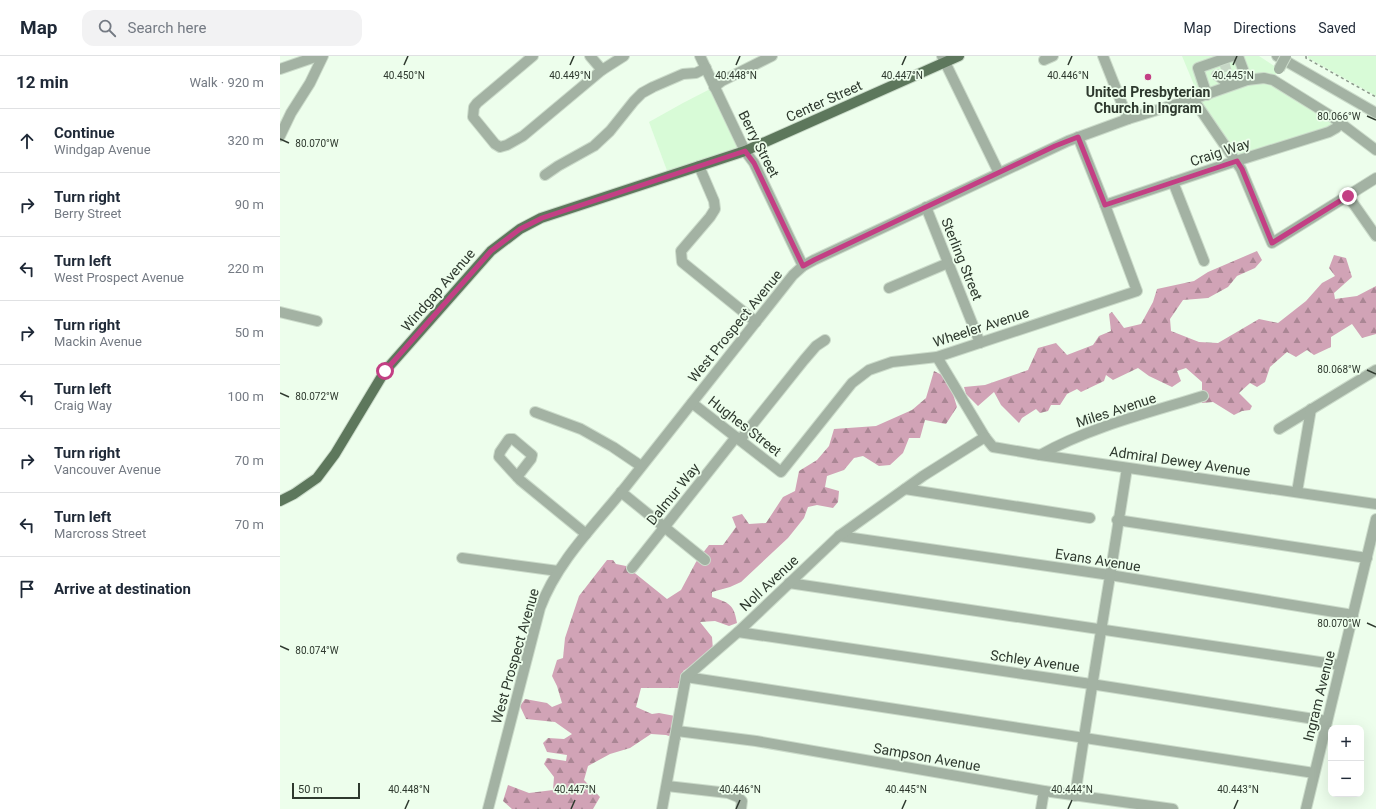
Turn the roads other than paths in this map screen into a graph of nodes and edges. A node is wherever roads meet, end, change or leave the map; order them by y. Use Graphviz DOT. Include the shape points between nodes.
graph roads {
  1 [pos="318,56"];
  2 [pos="323,56"];
  3 [pos="533,56"];
  4 [pos="590,56"];
  5 [pos="624,56"];
  6 [pos="700,56"];
  7 [pos="772,56"];
  8 [pos="959,56"];
  9 [pos="1103,56"];
  10 [pos="1238,56"];
  11 [pos="1277,56"];
  12 [pos="1286,56"];
  13 [pos="944,59"];
  14 [pos="706,68"];
  15 [pos="280,69"];
  16 [pos="1223,69"];
  17 [pos="602,70"];
  18 [pos="1247,80"];
  19 [pos="1273,80"];
  20 [pos="714,87"];
  21 [pos="1206,95"];
  22 [pos="1193,99"];
  23 [pos="1376,113"];
  24 [pos="1128,119"];
  25 [pos="1340,123"];
  26 [pos="280,136"];
  27 [pos="1078,137"];
  28 [pos="1376,150"];
  29 [pos="745,151"];
  30 [pos="1237,161"];
  31 [pos="699,166"];
  32 [pos="999,173"];
  33 [pos="545,175"];
  34 [pos="1376,178"];
  35 [pos="1173,182"];
  36 [pos="1348,196"];
  37 [pos="1105,205"];
  38 [pos="926,208"];
  39 [pos="1376,236"];
  40 [pos="1204,261"];
  41 [pos="948,263"];
  42 [pos="803,266"];
  43 [pos="889,288"];
  44 [pos="280,312"];
  45 [pos="317,321"];
  46 [pos="756,322"];
  47 [pos="824,340"];
  48 [pos="980,343"];
  49 [pos="937,357"];
  50 [pos="1376,370"];
  51 [pos="1203,396"];
  52 [pos="692,403"];
  53 [pos="1311,409"];
  54 [pos="535,412"];
  55 [pos="1279,429"];
  56 [pos="985,437"];
  57 [pos="738,439"];
  58 [pos="1040,455"];
  59 [pos="641,466"];
  60 [pos="1127,468"];
  61 [pos="781,472"];
  62 [pos="517,477"];
  63 [pos="905,488"];
  64 [pos="621,492"];
  65 [pos="1297,492"];
  66 [pos="280,501"];
  67 [pos="1376,504"];
  68 [pos="1090,518"];
  69 [pos="1376,519"];
  70 [pos="1117,520"];
  71 [pos="664,527"];
  72 [pos="586,534"];
  73 [pos="839,536"];
  74 [pos="1374,537"];
  75 [pos="462,558"];
  76 [pos="1367,558"];
  77 [pos="705,560"];
  78 [pos="632,568"];
  79 [pos="558,571"];
  80 [pos="1110,575"];
  81 [pos="789,583"];
  82 [pos="1353,615"];
  83 [pos="1101,629"];
  84 [pos="738,632"];
  85 [pos="1340,665"];
  86 [pos="686,677"];
  87 [pos="1091,684"];
  88 [pos="1327,720"];
  89 [pos="677,731"];
  90 [pos="1083,738"];
  91 [pos="1314,773"];
  92 [pos="667,786"];
  93 [pos="1044,791"];
  94 [pos="1075,796"];
  95 [pos="741,805"];
  96 [pos="488,809"];
  97 [pos="662,809"];
  98 [pos="1041,809"];
  99 [pos="1173,809"];
  100 [pos="1306,809"];
  1 -- 15 [label="street"];
  2 -- 26 [label="street"];
  3 -- 17 [label="street" via="474,107 473,117 500,147 523,136"];
  4 -- 17 [label="street"];
  5 -- 17 [label="street"];
  6 -- 14 [label="street, Berry Street"];
  7 -- 20 [label="street" via="722,80"];
  8 -- 13 [label="main road, Center Street"];
  9 -- 24 [label="street"];
  10 -- 18 [label="street"];
  11 -- 23 [label="street"];
  12 -- 19 [label="street, bridge"];
  13 -- 29 [label="main road, Center Street"];
  13 -- 32 [label="street"];
  14 -- 20 [label="street, Berry Street"];
  14 -- 33 [label="street" via="696,74 683,74 642,93 594,146"];
  16 -- 18 [label="street, West Prospect Avenue"];
  16 -- 21 [label="street, West Prospect Avenue"];
  16 -- 21 [label="street" via="1198,68"];
  18 -- 19 [label="street, West Prospect Avenue"];
  19 -- 25 [label="street"];
  20 -- 29 [label="street, Berry Street"];
  21 -- 22 [label="street, West Prospect Avenue"];
  22 -- 24 [label="street, West Prospect Avenue"];
  22 -- 30 [label="street"];
  24 -- 27 [label="street, West Prospect Avenue"];
  25 -- 28 [label="street"];
  25 -- 30 [label="street, Craig Way" via="1329,132"];
  27 -- 32 [label="street, West Prospect Avenue"];
  27 -- 37 [label="street"];
  29 -- 31 [label="main road, Windgap Avenue"];
  29 -- 42 [label="street, Berry Street" via="754,163"];
  30 -- 35 [label="street, Craig Way"];
  30 -- 36 [label="street" via="1272,243"];
  31 -- 46 [label="street" via="715,208 681,251 682,262"];
  31 -- 66 [label="main road, Windgap Avenue" via="542,218 520,229 491,251 385,371 335,454 316,478"];
  32 -- 38 [label="street, West Prospect Avenue"];
  34 -- 36 [label="street"];
  35 -- 37 [label="street, Craig Way"];
  35 -- 40 [label="street"];
  36 -- 39 [label="street"];
  37 -- 48 [label="street, Wheeler Avenue" via="1137,290"];
  38 -- 41 [label="street, Sterling Street"];
  38 -- 42 [label="street, West Prospect Avenue"];
  41 -- 43 [label="street"];
  41 -- 48 [label="street, Sterling Street"];
  42 -- 46 [label="street, West Prospect Avenue"];
  44 -- 45 [label="street"];
  46 -- 52 [label="street, West Prospect Avenue"];
  47 -- 57 [label="street, Dalmur Way" via="816,346"];
  48 -- 49 [label="street, Wheeler Avenue"];
  49 -- 56 [label="street"];
  49 -- 61 [label="street, Wheeler Avenue" via="892,362 869,370 852,383"];
  50 -- 53 [label="street"];
  51 -- 58 [label="street, Miles Avenue" via="1084,434"];
  52 -- 57 [label="street, Hughes Street"];
  52 -- 59 [label="street, West Prospect Avenue"];
  53 -- 55 [label="street"];
  53 -- 65 [label="street"];
  54 -- 59 [label="street" via="581,429"];
  56 -- 58 [label="street, Admiral Dewey Avenue" via="993,447"];
  56 -- 63 [label="street, Noll Avenue"];
  57 -- 61 [label="street, Hughes Street"];
  57 -- 71 [label="street, Dalmur Way"];
  58 -- 60 [label="street, Admiral Dewey Avenue"];
  59 -- 64 [label="street, West Prospect Avenue"];
  60 -- 65 [label="street, Admiral Dewey Avenue"];
  60 -- 70 [label="street"];
  62 -- 72 [label="street"];
  63 -- 68 [label="street"];
  63 -- 73 [label="street, Noll Avenue"];
  64 -- 71 [label="street"];
  64 -- 72 [label="street, West Prospect Avenue"];
  65 -- 67 [label="street, Admiral Dewey Avenue"];
  69 -- 74 [label="street, Ingram Avenue"];
  70 -- 76 [label="street"];
  70 -- 80 [label="street"];
  71 -- 77 [label="street"];
  71 -- 78 [label="street, Dalmur Way"];
  72 -- 79 [label="street, West Prospect Avenue"];
  73 -- 80 [label="street, Evans Avenue"];
  73 -- 81 [label="street, Noll Avenue"];
  74 -- 76 [label="street, Ingram Avenue"];
  75 -- 79 [label="street"];
  76 -- 82 [label="street, Ingram Avenue"];
  79 -- 96 [label="street, West Prospect Avenue" via="540,608"];
  80 -- 82 [label="street, Evans Avenue"];
  80 -- 83 [label="street"];
  81 -- 83 [label="street"];
  81 -- 84 [label="street, Noll Avenue"];
  82 -- 85 [label="street, Ingram Avenue"];
  83 -- 85 [label="street"];
  83 -- 87 [label="street"];
  84 -- 86 [label="street, Noll Avenue"];
  84 -- 87 [label="street, Schley Avenue"];
  85 -- 88 [label="street, Ingram Avenue"];
  86 -- 89 [label="street"];
  86 -- 90 [label="street"];
  87 -- 88 [label="street, Schley Avenue"];
  87 -- 90 [label="street"];
  88 -- 91 [label="street, Ingram Avenue"];
  89 -- 92 [label="street"];
  89 -- 93 [label="street, Sampson Avenue" via="756,741"];
  90 -- 91 [label="street"];
  90 -- 94 [label="street"];
  91 -- 100 [label="street, Ingram Avenue"];
  92 -- 95 [label="street" via="728,793 738,796"];
  92 -- 97 [label="street"];
  93 -- 94 [label="street, Sampson Avenue"];
  93 -- 98 [label="street"];
  94 -- 99 [label="street, Sampson Avenue"];
}
